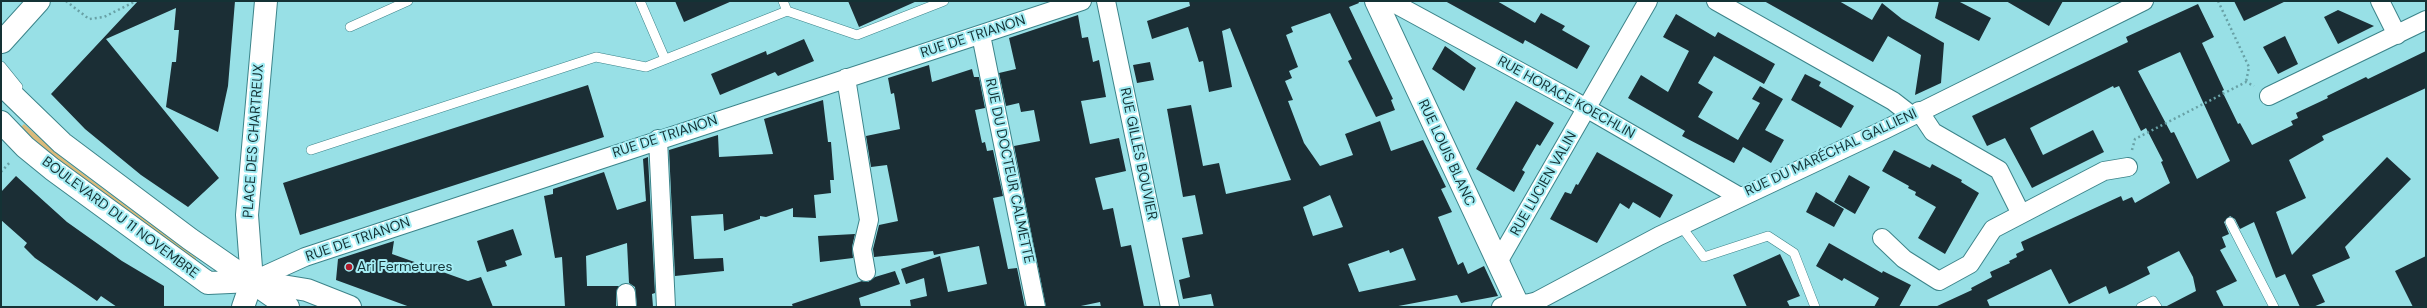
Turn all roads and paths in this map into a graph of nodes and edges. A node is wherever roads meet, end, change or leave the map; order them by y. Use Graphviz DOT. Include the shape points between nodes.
graph roads {
  1 [pos="39,1"];
  2 [pos="66,1"];
  3 [pos="136,1"];
  4 [pos="266,1"];
  5 [pos="408,1"];
  6 [pos="640,1"];
  7 [pos="783,1"];
  8 [pos="944,1"];
  9 [pos="1082,1"];
  10 [pos="1106,1"];
  11 [pos="1376,1"];
  12 [pos="1390,1"];
  13 [pos="1648,1"];
  14 [pos="1716,1"];
  15 [pos="2144,1"];
  16 [pos="2218,1"];
  17 [pos="2380,1"];
  18 [pos="787,11"];
  19 [pos="2426,20"];
  20 [pos="350,27"];
  21 [pos="981,35"];
  22 [pos="2397,35"];
  23 [pos="2,42"];
  24 [pos="665,59"];
  25 [pos="1,66"];
  26 [pos="846,78"];
  27 [pos="2246,82"];
  28 [pos="1,84"];
  29 [pos="2269,96"];
  30 [pos="1587,110"];
  31 [pos="1915,113"];
  32 [pos="1,122"];
  33 [pos="658,139"];
  34 [pos="311,150"];
  35 [pos="2128,168"];
  36 [pos="1740,196"];
  37 [pos="2021,214"];
  38 [pos="2230,222"];
  39 [pos="1681,226"];
  40 [pos="1882,238"];
  41 [pos="220,259"];
  42 [pos="1498,262"];
  43 [pos="866,272"];
  44 [pos="252,280"];
  45 [pos="1513,306"];
  46 [pos="242,307"];
  47 [pos="288,307"];
  48 [pos="350,307"];
  49 [pos="666,307"];
  50 [pos="1036,307"];
  51 [pos="1170,307"];
  52 [pos="1815,307"];
  53 [pos="2141,307"];
  54 [pos="2157,307"];
  55 [pos="2274,307"];
  1 -- 23 [label="main road"];
  2 -- 3 [label="path" via="90,18 104,17"];
  4 -- 44 [label="main road, PLACE DES CHARTREUX" via="247,215"];
  5 -- 20 [label="lane"];
  6 -- 24 [label="lane"];
  7 -- 18 [label="lane"];
  8 -- 18 [label="lane" via="858,35"];
  9 -- 21 [label="street, RUE DE TRIANON"];
  10 -- 51 [label="street, RUE GILLES BOUVIER"];
  11 -- 42 [label="main road, RUE LOUIS BLANC"];
  12 -- 30 [label="street, RUE HORACE KOECHLIN"];
  13 -- 30 [label="street, RUE LUCIEN VALIN"];
  14 -- 31 [label="street"];
  15 -- 31 [label="street, RUE DU MARÉCHAL GALLIENI"];
  16 -- 27 [label="path" via="2249,68"];
  17 -- 22 [label="street"];
  18 -- 24 [label="lane"];
  19 -- 22 [label="street"];
  21 -- 26 [label="street, RUE DE TRIANON"];
  21 -- 50 [label="street, RUE DU DOCTEUR CALMETTE"];
  22 -- 29 [label="street"];
  24 -- 34 [label="lane" via="646,67 596,57"];
  25 -- 41 [label="lane, BOULEVARD DU 11 NOVEMBRE" via="46,119 195,233"];
  26 -- 33 [label="street, RUE DE TRIANON"];
  26 -- 43 [label="street" via="869,220 862,249"];
  27 -- 29 [label="path"];
  27 -- 35 [label="path" via="2135,139"];
  28 -- 41 [label="main road, BOULEVARD DU 11 NOVEMBRE" via="62,143"];
  30 -- 36 [label="street, RUE HORACE KOECHLIN"];
  30 -- 42 [label="street, RUE LUCIEN VALIN"];
  31 -- 36 [label="street, RUE DU MARÉCHAL GALLIENI"];
  31 -- 37 [label="street" via="1932,132 1999,170"];
  32 -- 44 [label="main road, BOULEVARD DU 11 NOVEMBRE" via="25,147 52,169 208,283"];
  33 -- 44 [label="street, RUE DE TRIANON" via="305,257"];
  33 -- 49 [label="street"];
  35 -- 37 [label="street" via="2104,170"];
  36 -- 39 [label="street, RUE DU MARÉCHAL GALLIENI"];
  37 -- 40 [label="street" via="1993,229 1970,264 1939,281 1904,259"];
  38 -- 55 [label="lane"];
  39 -- 45 [label="street, RUE DU MARÉCHAL GALLIENI" via="1537,301"];
  39 -- 52 [label="lane" via="1704,258 1768,236 1794,253"];
  41 -- 44 [label="main road, BOULEVARD DU 11 NOVEMBRE"];
  42 -- 45 [label="main road, RUE LOUIS BLANC"];
  44 -- 46 [label="main road"];
  44 -- 47 [label="main road, BOULEVARD DU 11 NOVEMBRE"];
  44 -- 48 [label="main road, BOULEVARD DU 11 NOVEMBRE" via="307,290"];
  53 -- 54 [label="lane" via="2153,301"];
}
